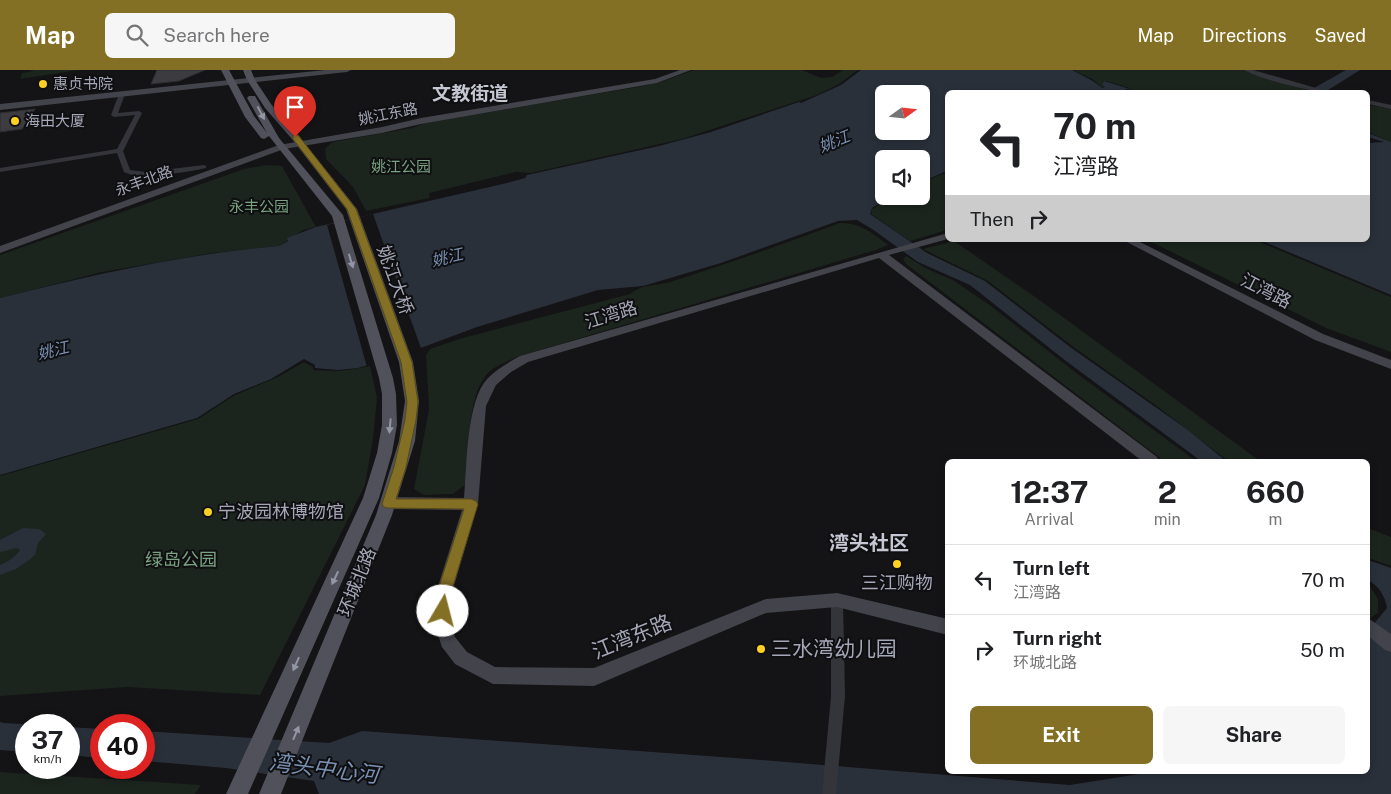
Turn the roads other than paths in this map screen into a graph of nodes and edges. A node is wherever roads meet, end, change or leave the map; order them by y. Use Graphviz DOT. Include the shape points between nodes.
graph roads {
  1 [pos="226,70"];
  2 [pos="238,70"];
  3 [pos="247,70"];
  4 [pos="254,70"];
  5 [pos="347,70"];
  6 [pos="676,70"];
  7 [pos="687,70"];
  8 [pos="1248,70"];
  9 [pos="251,80"];
  10 [pos="231,83"];
  11 [pos="1316,90"];
  12 [pos="122,94"];
  13 [pos="1370,102"];
  14 [pos="0,107"];
  15 [pos="1391,107"];
  16 [pos="302,140"];
  17 [pos="278,142"];
  18 [pos="120,151"];
  19 [pos="204,167"];
  20 [pos="0,170"];
  21 [pos="945,237"];
  22 [pos="0,240"];
  23 [pos="1132,242"];
  24 [pos="0,250"];
  25 [pos="881,254"];
  26 [pos="406,362"];
  27 [pos="1391,365"];
  28 [pos="386,378"];
  29 [pos="1149,459"];
  30 [pos="388,504"];
  31 [pos="471,504"];
  32 [pos="837,600"];
  33 [pos="945,626"];
  34 [pos="1370,628"];
  35 [pos="1391,644"];
  36 [pos="237,794"];
  37 [pos="270,794"];
  38 [pos="829,794"];
  1 -- 10 [label="main road"];
  2 -- 9 [label="main road"];
  3 -- 9 [label="main road"];
  4 -- 9 [label="main road"];
  5 -- 9 [label="street"];
  6 -- 16 [label="street, 姚江东路" via="655,77"];
  7 -- 16 [label="street, 姚江东路" via="657,81"];
  8 -- 11 [label="street"];
  9 -- 10 [label="street"];
  9 -- 16 [label="main road" via="268,106"];
  9 -- 17 [label="main road, one-way"];
  10 -- 12 [label="street"];
  10 -- 17 [label="main road" via="264,137"];
  12 -- 14 [label="street"];
  12 -- 18 [label="street" via="114,115 139,113"];
  13 -- 15 [label="street"];
  16 -- 17 [label="street, 永丰北路"];
  16 -- 26 [label="main road, 姚江大桥" via="348,205"];
  17 -- 19 [label="street, 永丰北路"];
  17 -- 24 [label="street, 永丰北路"];
  17 -- 28 [label="main road, 姚江大桥, one-way" via="337,215"];
  18 -- 19 [label="street" via="127,172 146,174"];
  18 -- 20 [label="street"];
  19 -- 22 [label="street, 永丰北路"];
  21 -- 25 [label="street, 江湾路"];
  23 -- 27 [label="street, 江湾路" via="1319,337"];
  25 -- 29 [label="street"];
  25 -- 31 [label="street, 江湾路" via="524,359 506,369 491,382 479,406"];
  26 -- 30 [label="main road, 环城北路" via="412,402 410,420"];
  28 -- 36 [label="main road, 环城北路, one-way" via="392,403 386,452 371,498"];
  30 -- 31 [label="street"];
  37 -- 30 [label="main road, 环城北路, one-way"];
  31 -- 32 [label="street, 江湾东路" via="443,596 443,626 448,641 461,658 493,675 594,677 747,612 766,606"];
  32 -- 33 [label="street, 江湾东路"];
  32 -- 38 [label="street" via="838,696"];
  34 -- 35 [label="street"];
}
